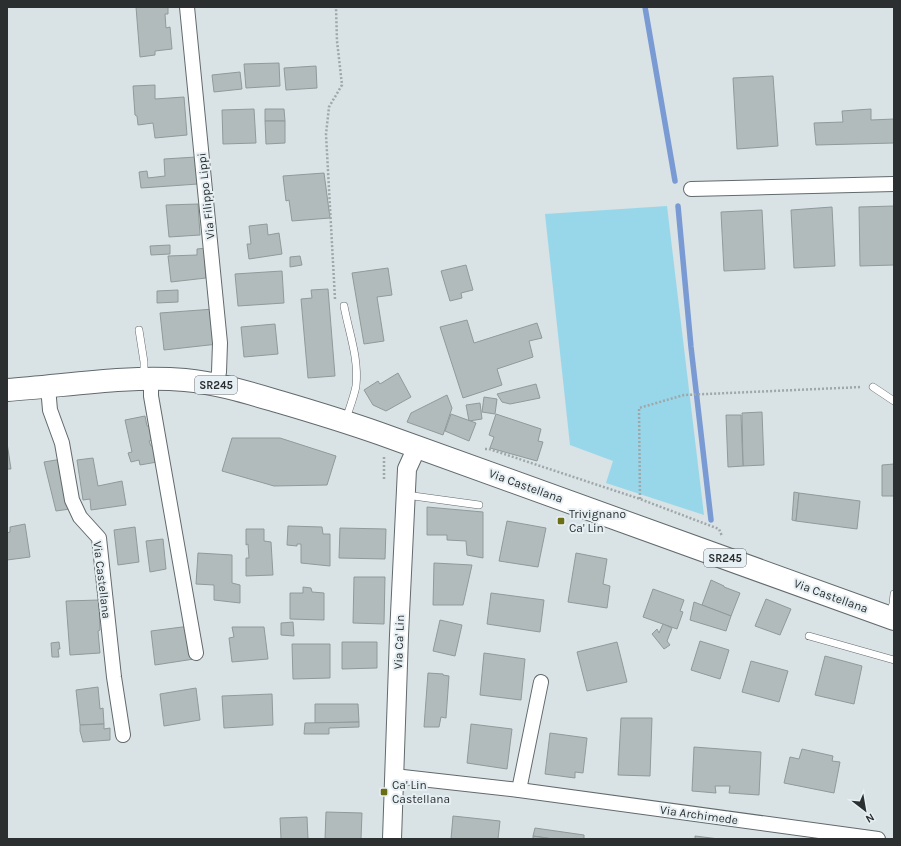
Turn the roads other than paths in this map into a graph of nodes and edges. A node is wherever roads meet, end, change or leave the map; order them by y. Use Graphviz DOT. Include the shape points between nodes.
graph roads {
  1 [pos="187,7"];
  2 [pos="894,184"];
  3 [pos="691,189"];
  4 [pos="344,306"];
  5 [pos="139,330"];
  6 [pos="148,380"];
  7 [pos="216,385"];
  8 [pos="48,387"];
  9 [pos="873,387"];
  10 [pos="7,390"];
  11 [pos="894,400"];
  12 [pos="346,422"];
  13 [pos="417,447"];
  14 [pos="406,495"];
  15 [pos="479,506"];
  16 [pos="894,594"];
  17 [pos="891,618"];
  18 [pos="810,636"];
  19 [pos="196,653"];
  20 [pos="894,660"];
  21 [pos="541,682"];
  22 [pos="123,735"];
  23 [pos="394,776"];
  24 [pos="519,790"];
  25 [pos="392,839"];
  26 [pos="878,839"];
  1 -- 7 [label="street, Via Filippo Lippi" via="220,343"];
  2 -- 3 [label="street"];
  4 -- 12 [label="lane" via="357,371 356,388"];
  5 -- 6 [label="lane"];
  6 -- 7 [label="main road, Via Castellana / SR245" via="185,380"];
  6 -- 8 [label="main road, Via Castellana / SR245"];
  6 -- 19 [label="street"];
  7 -- 12 [label="main road, Via Castellana / SR245" via="252,393"];
  8 -- 10 [label="main road, Via Castellana / SR245"];
  8 -- 22 [label="street, Via Castellana" via="50,410 62,443 72,500 80,517 99,538"];
  9 -- 11 [label="lane"];
  12 -- 13 [label="main road, Via Castellana / SR245"];
  13 -- 14 [label="street, Via Ca' Lin" via="407,469"];
  13 -- 17 [label="main road, Via Castellana / SR245"];
  14 -- 15 [label="lane"];
  14 -- 23 [label="street, Via Ca' Lin" via="406,543"];
  16 -- 17 [label="lane"];
  18 -- 20 [label="lane"];
  21 -- 24 [label="street"];
  23 -- 24 [label="street, Via Archimede"];
  23 -- 25 [label="street, Via Ca' Lin"];
  24 -- 26 [label="street, Via Archimede"];
}
